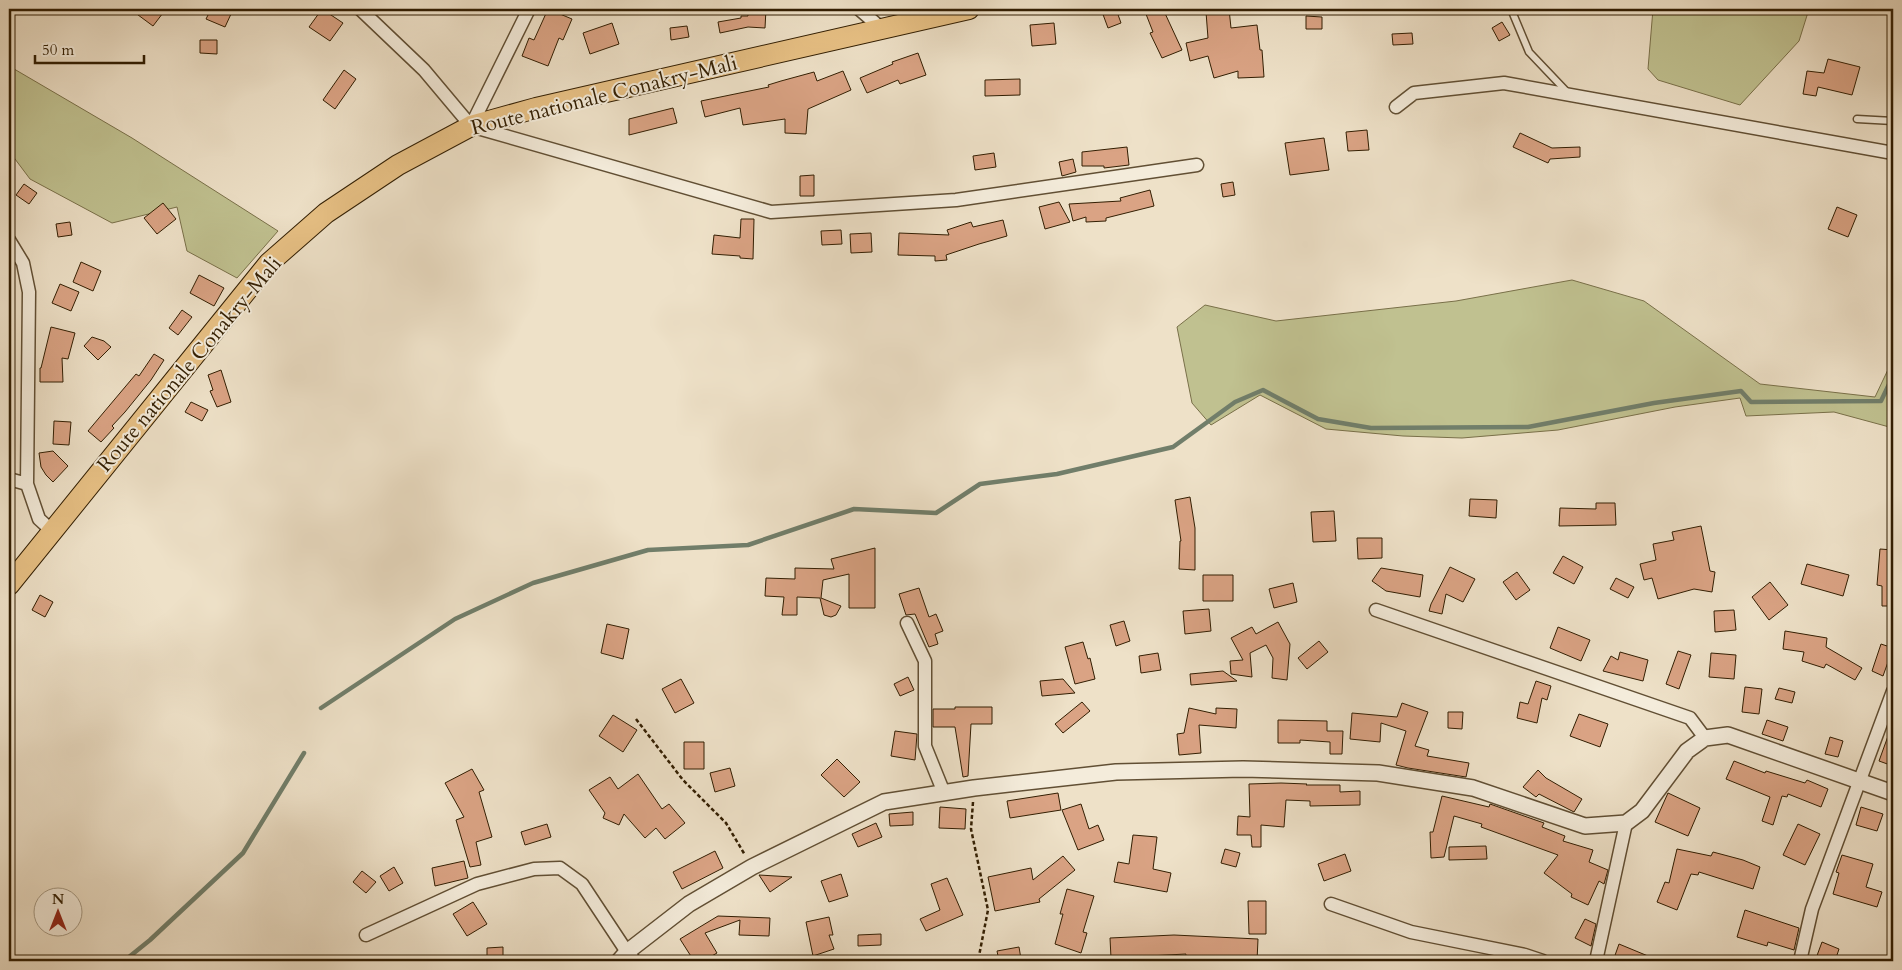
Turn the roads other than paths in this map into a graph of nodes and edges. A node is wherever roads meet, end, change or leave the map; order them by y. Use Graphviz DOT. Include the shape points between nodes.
graph roads {
  1 [pos="360,9"];
  2 [pos="529,9"];
  3 [pos="859,9"];
  4 [pos="969,9"];
  5 [pos="1511,9"];
  6 [pos="881,28"];
  7 [pos="1568,94"];
  8 [pos="1396,107"];
  9 [pos="1857,119"];
  10 [pos="1893,121"];
  11 [pos="471,126"];
  12 [pos="1893,153"];
  13 [pos="1197,165"];
  14 [pos="9,240"];
  15 [pos="9,479"];
  16 [pos="27,484"];
  17 [pos="51,530"];
  18 [pos="9,585"];
  19 [pos="1376,610"];
  20 [pos="907,624"];
  21 [pos="1893,691"];
  22 [pos="1705,738"];
  23 [pos="1860,780"];
  24 [pos="944,793"];
  25 [pos="1893,793"];
  26 [pos="1626,823"];
  27 [pos="1331,904"];
  28 [pos="366,935"];
  29 [pos="627,958"];
  30 [pos="1543,961"];
  31 [pos="1596,961"];
  32 [pos="1800,961"];
  1 -- 11 [label="street" via="424,70"];
  2 -- 11 [label="street"];
  3 -- 6 [label="street"];
  4 -- 6 [label="highway, Route nationale Conakry-Mali"];
  5 -- 7 [label="lane" via="1529,52"];
  6 -- 11 [label="highway, Route nationale Conakry-Mali"];
  7 -- 8 [label="street" via="1504,83 1414,93"];
  7 -- 12 [label="street"];
  9 -- 10 [label="lane"];
  11 -- 13 [label="street" via="771,212 956,200"];
  11 -- 17 [label="highway, Route nationale Conakry-Mali" via="398,165 326,213 269,263"];
  14 -- 16 [label="street" via="23,263 29,292"];
  15 -- 16 [label="street"];
  16 -- 17 [label="street" via="39,519"];
  17 -- 18 [label="highway, Route nationale Conakry-Mali"];
  19 -- 22 [label="street" via="1690,718"];
  20 -- 24 [label="street" via="924,660 925,746"];
  21 -- 23 [label="street"];
  22 -- 23 [label="street" via="1728,734"];
  22 -- 26 [label="street" via="1687,751 1642,811"];
  23 -- 25 [label="street"];
  23 -- 32 [label="street" via="1812,909"];
  24 -- 26 [label="street" via="1116,772 1243,769 1378,773 1473,788 1585,826"];
  24 -- 29 [label="street" via="884,802 752,867 689,904"];
  26 -- 31 [label="street"];
  27 -- 30 [label="street" via="1411,932"];
  28 -- 29 [label="street" via="478,884 534,869 560,868 582,884"];
}
